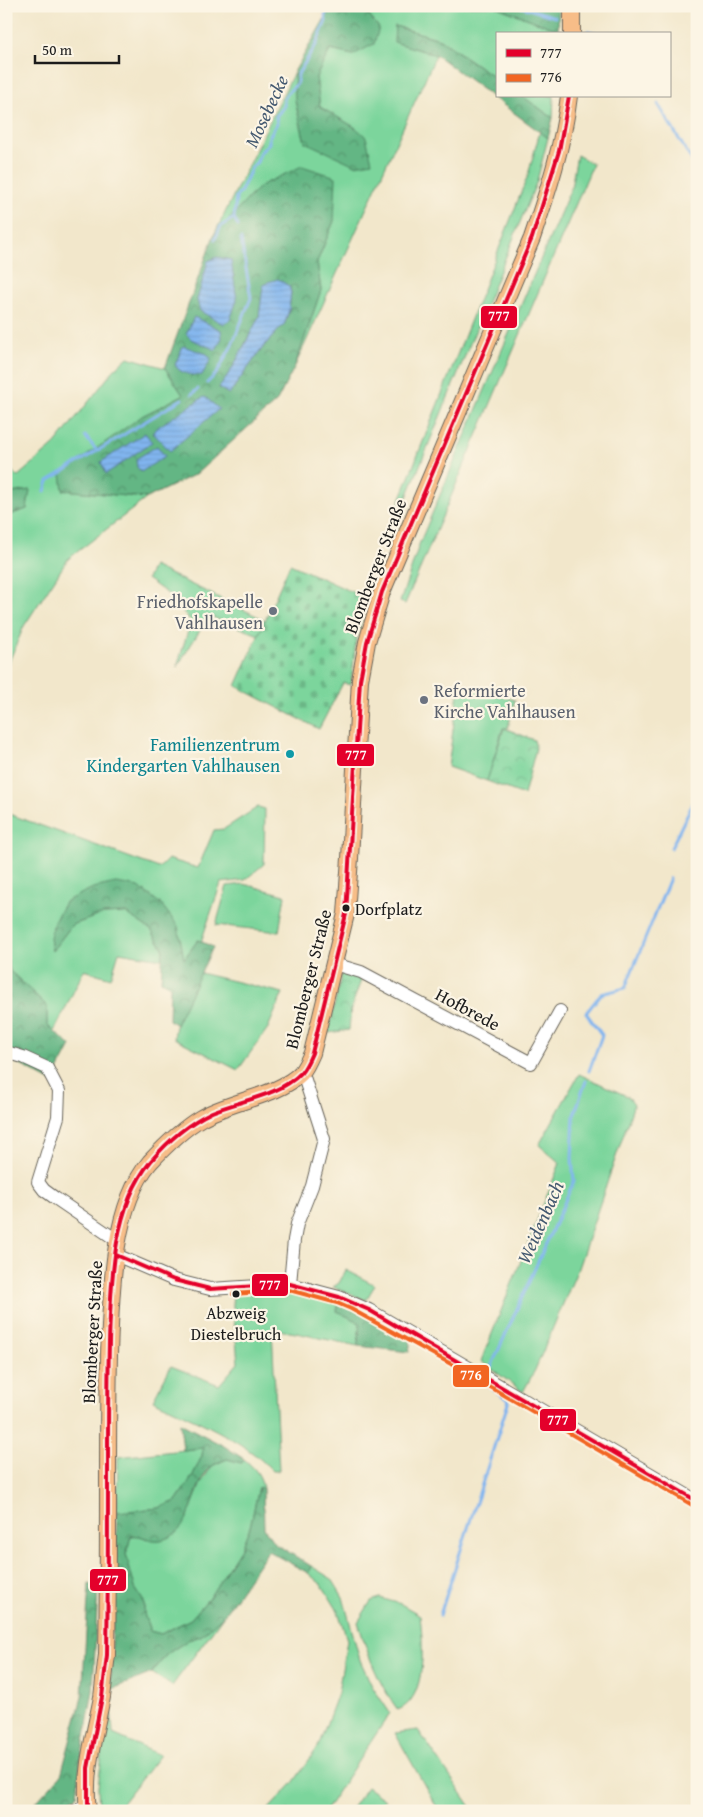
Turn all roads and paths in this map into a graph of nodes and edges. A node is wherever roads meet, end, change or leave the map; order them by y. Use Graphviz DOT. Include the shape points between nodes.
graph roads {
  1 [pos="572,6"];
  2 [pos="572,32"];
  3 [pos="570,98"];
  4 [pos="334,964"];
  5 [pos="560,1012"];
  6 [pos="6,1052"];
  7 [pos="301,1072"];
  8 [pos="117,1248"];
  9 [pos="290,1284"];
  10 [pos="697,1501"];
  11 [pos="83,1810"];
  1 -- 2 [label="main road"];
  3 -- 4 [label="main road, Blomberger Straße" via="557,160 532,238 382,592 370,628 360,680 346,907"];
  4 -- 5 [label="street, Hofbrede" via="360,972 531,1062"];
  4 -- 7 [label="main road, Blomberger Straße" via="312,1053"];
  6 -- 8 [label="street" via="23,1056 46,1068 59,1091 58,1117 38,1182"];
  7 -- 8 [label="main road, Blomberger Straße" via="285,1085 200,1118 169,1143 139,1178 126,1210"];
  7 -- 9 [label="street" via="324,1140 312,1186 297,1224"];
  8 -- 9 [label="street" via="174,1280 210,1289"];
  8 -- 11 [label="main road, Blomberger Straße" via="108,1377 107,1654"];
  9 -- 10 [label="street" via="339,1297 369,1310"];
}
